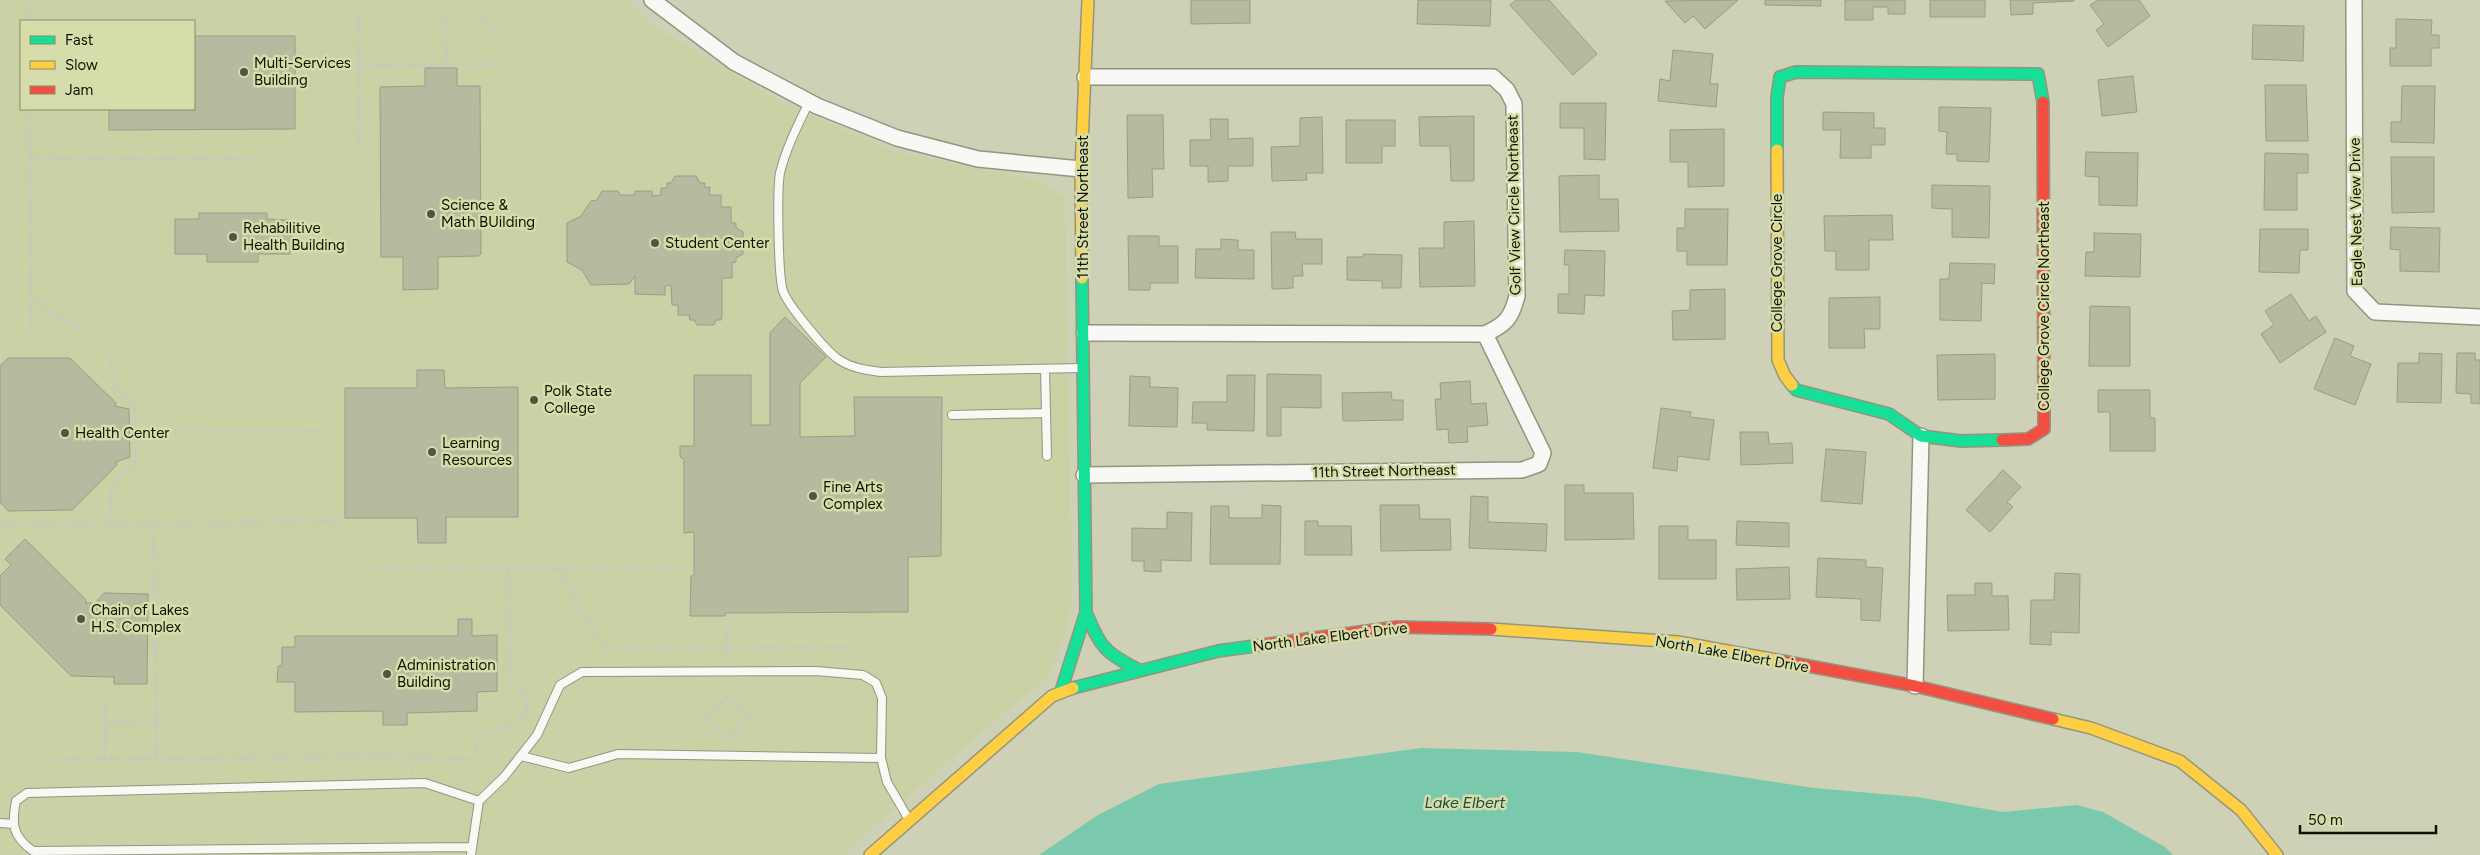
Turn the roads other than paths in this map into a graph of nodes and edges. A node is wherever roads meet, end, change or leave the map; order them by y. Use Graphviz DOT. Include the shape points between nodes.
graph roads {
  1 [pos="652,0"];
  2 [pos="1088,0"];
  3 [pos="2354,0"];
  4 [pos="1861,72"];
  5 [pos="1085,77"];
  6 [pos="809,102"];
  7 [pos="1081,169"];
  8 [pos="2480,317"];
  9 [pos="1084,333"];
  10 [pos="1485,334"];
  11 [pos="1084,368"];
  12 [pos="1045,369"];
  13 [pos="1046,412"];
  14 [pos="952,415"];
  15 [pos="1922,436"];
  16 [pos="1047,456"];
  17 [pos="1084,475"];
  18 [pos="1086,612"];
  19 [pos="1140,670"];
  20 [pos="1915,686"];
  21 [pos="1061,691"];
  22 [pos="521,756"];
  23 [pos="881,758"];
  24 [pos="478,801"];
  25 [pos="910,821"];
  26 [pos="0,824"];
  27 [pos="14,824"];
  28 [pos="470,851"];
  29 [pos="870,855"];
  30 [pos="2277,855"];
  1 -- 6 [label="street" via="734,62"];
  2 -- 5 [label="street, 11th Street Northeast"];
  3 -- 8 [label="street, Eagle Nest View Drive" via="2355,291 2374,312"];
  4 -- 15 [label="street, College Grove Circle" via="1796,72 1780,77 1777,97 1778,360 1796,390 1889,414"];
  4 -- 15 [label="street, College Grove Circle Northeast" via="2038,74 2043,96 2044,428 2028,439 1961,441"];
  5 -- 7 [label="street, 11th Street Northeast"];
  5 -- 10 [label="street, Golf View Circle Northeast" via="1493,77 1507,90 1514,104 1517,296 1513,312 1503,326"];
  6 -- 7 [label="street" via="898,138 978,159"];
  6 -- 12 [label="lane" via="788,147 780,175 782,290 790,306 837,359 858,368 881,372"];
  7 -- 9 [label="street, 11th Street Northeast"];
  9 -- 10 [label="street"];
  9 -- 11 [label="street, 11th Street Northeast"];
  10 -- 17 [label="street, 11th Street Northeast" via="1542,453 1539,464 1522,470"];
  11 -- 12 [label="lane"];
  11 -- 17 [label="street, 11th Street Northeast"];
  12 -- 13 [label="lane"];
  13 -- 14 [label="lane"];
  13 -- 16 [label="lane"];
  15 -- 20 [label="street"];
  17 -- 18 [label="street, 11th Street Northeast"];
  18 -- 19 [label="street" via="1103,648"];
  18 -- 21 [label="street, 11th Street Northeast"];
  19 -- 20 [label="street, North Lake Elbert Drive" via="1185,658 1311,637 1397,627 1498,629 1678,642"];
  19 -- 21 [label="street, North Lake Elbert Drive"];
  20 -- 30 [label="street, North Lake Elbert Drive" via="2091,728 2180,761 2241,810"];
  21 -- 25 [label="street"];
  22 -- 23 [label="lane" via="569,768 618,754"];
  22 -- 23 [label="lane" via="537,734 560,685 582,672 816,671 863,675 876,683 882,698"];
  22 -- 24 [label="lane"];
  23 -- 25 [label="lane" via="887,782"];
  24 -- 27 [label="lane" via="425,783 27,793 16,801"];
  24 -- 28 [label="lane"];
  25 -- 29 [label="street"];
  26 -- 27 [label="lane"];
  27 -- 28 [label="lane" via="20,842 33,851"];
}
